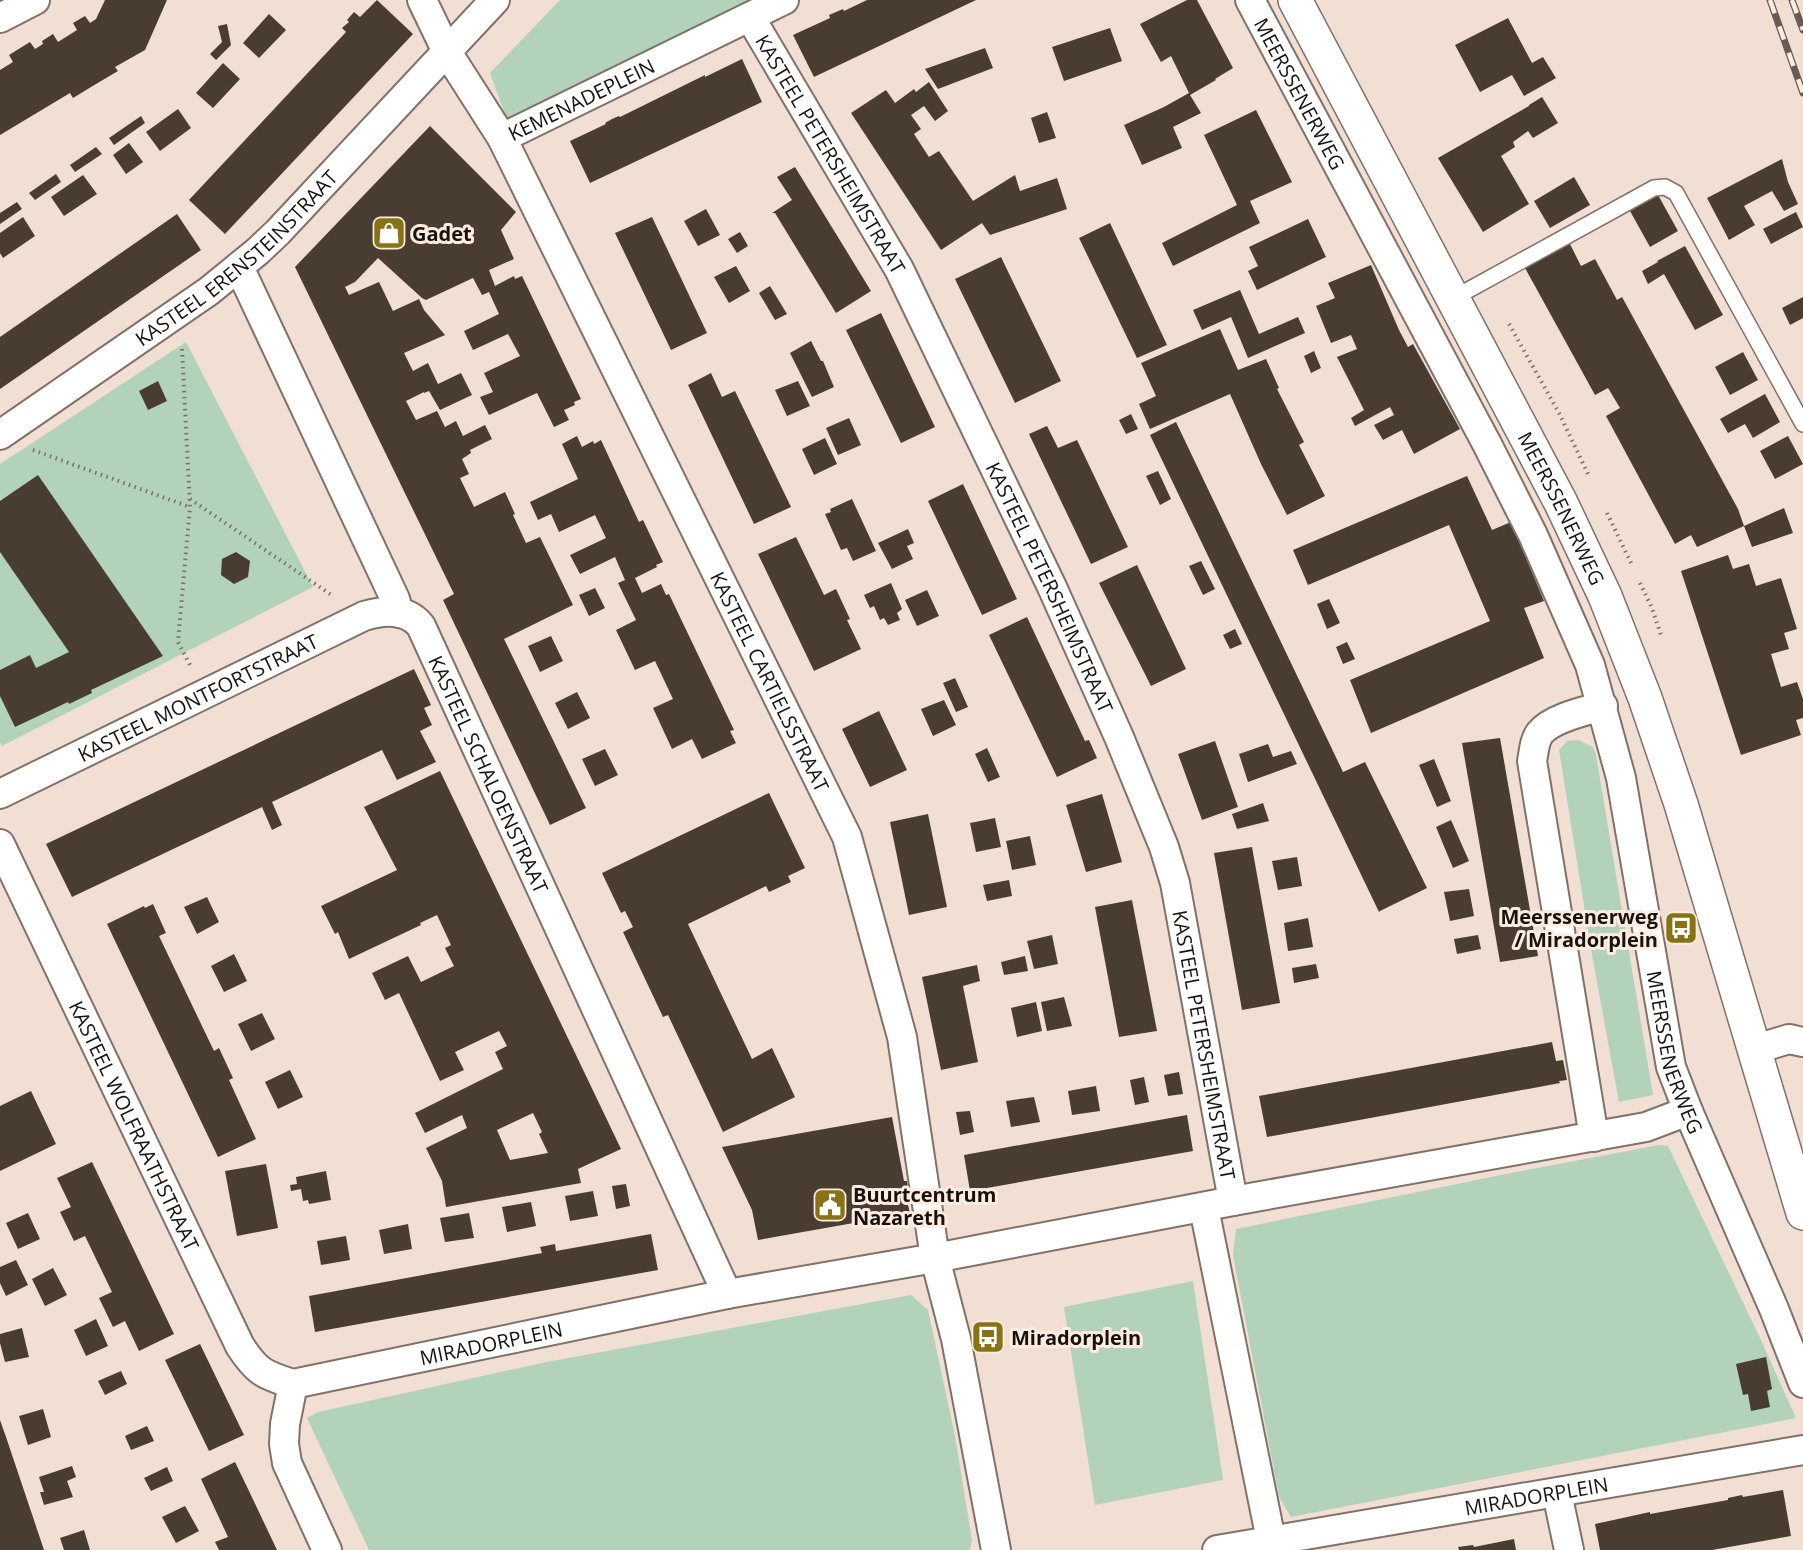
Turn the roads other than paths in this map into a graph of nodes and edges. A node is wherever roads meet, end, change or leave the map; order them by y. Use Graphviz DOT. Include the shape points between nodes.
graph roads {
  1 [pos="35,0"];
  2 [pos="422,0"];
  3 [pos="495,0"];
  4 [pos="784,0"];
  5 [pos="1250,0"];
  6 [pos="1295,0"];
  7 [pos="750,17"];
  8 [pos="0,18"];
  9 [pos="447,52"];
  10 [pos="502,138"];
  11 [pos="239,267"];
  12 [pos="1452,299"];
  13 [pos="1803,424"];
  14 [pos="11,440"];
  15 [pos="399,613"];
  16 [pos="1603,706"];
  17 [pos="0,794"];
  18 [pos="0,844"];
  19 [pos="1803,1042"];
  20 [pos="1754,1050"];
  21 [pos="1688,1111"];
  22 [pos="1594,1137"];
  23 [pos="1233,1201"];
  24 [pos="1204,1208"];
  25 [pos="1803,1214"];
  26 [pos="935,1258"];
  27 [pos="728,1294"];
  28 [pos="1803,1383"];
  29 [pos="293,1384"];
  30 [pos="1803,1450"];
  31 [pos="1557,1493"];
  32 [pos="1272,1545"];
  33 [pos="327,1550"];
  34 [pos="996,1550"];
  35 [pos="1217,1550"];
  36 [pos="1569,1550"];
  1 -- 8 [label="street"];
  2 -- 9 [label="street, KEMENADEPLEIN"];
  3 -- 9 [label="street"];
  4 -- 7 [label="street, KEMENADEPLEIN"];
  5 -- 16 [label="street, MEERSSENERWEG" via="1533,535 1590,665"];
  6 -- 12 [label="street, MEERSSENERWEG"];
  7 -- 10 [label="street, KEMENADEPLEIN"];
  7 -- 23 [label="street, KASTEEL PETERSHEIMSTRAAT" via="899,269 1052,587 1134,771 1175,883"];
  9 -- 10 [label="street, KEMENADEPLEIN"];
  9 -- 11 [label="street, KASTEEL ERENSTEINSTRAAT" via="278,232"];
  10 -- 26 [label="street, KASTEEL CARTIELSSTRAAT" via="847,837 902,1037"];
  11 -- 14 [label="street, KASTEEL ERENSTEINSTRAAT"];
  11 -- 15 [label="street"];
  12 -- 13 [label="lane" via="1654,188 1665,187 1676,193"];
  12 -- 20 [label="street, MEERSSENERWEG" via="1561,503 1605,596 1681,804"];
  15 -- 17 [label="street, KASTEEL MONTFORTSTRAAT" via="364,616"];
  15 -- 27 [label="street, KASTEEL SCHALOENSTRAAT" via="409,615 421,626"];
  16 -- 21 [label="street, MEERSSENERWEG" via="1621,778 1668,1052"];
  16 -- 22 [label="street" via="1552,723 1540,733 1532,761"];
  18 -- 29 [label="street, KASTEEL WOLFRAATHSTRAAT" via="236,1338 253,1365"];
  19 -- 20 [label="street" via="1789,1039"];
  20 -- 25 [label="street, MEERSSENERWEG"];
  21 -- 22 [label="street, MIRADORPLEIN" via="1646,1127"];
  21 -- 28 [label="street, MEERSSENERWEG"];
  22 -- 23 [label="street, MIRADORPLEIN"];
  23 -- 24 [label="street, MIRADORPLEIN"];
  24 -- 26 [label="street, MIRADORPLEIN"];
  24 -- 32 [label="street"];
  26 -- 27 [label="street, MIRADORPLEIN"];
  26 -- 34 [label="street" via="956,1339"];
  27 -- 29 [label="street, MIRADORPLEIN"];
  29 -- 33 [label="street" via="285,1424 287,1463"];
  30 -- 31 [label="street, MIRADORPLEIN"];
  31 -- 32 [label="street, MIRADORPLEIN"];
  31 -- 36 [label="street"];
  32 -- 35 [label="street, MIRADORPLEIN"];
}
